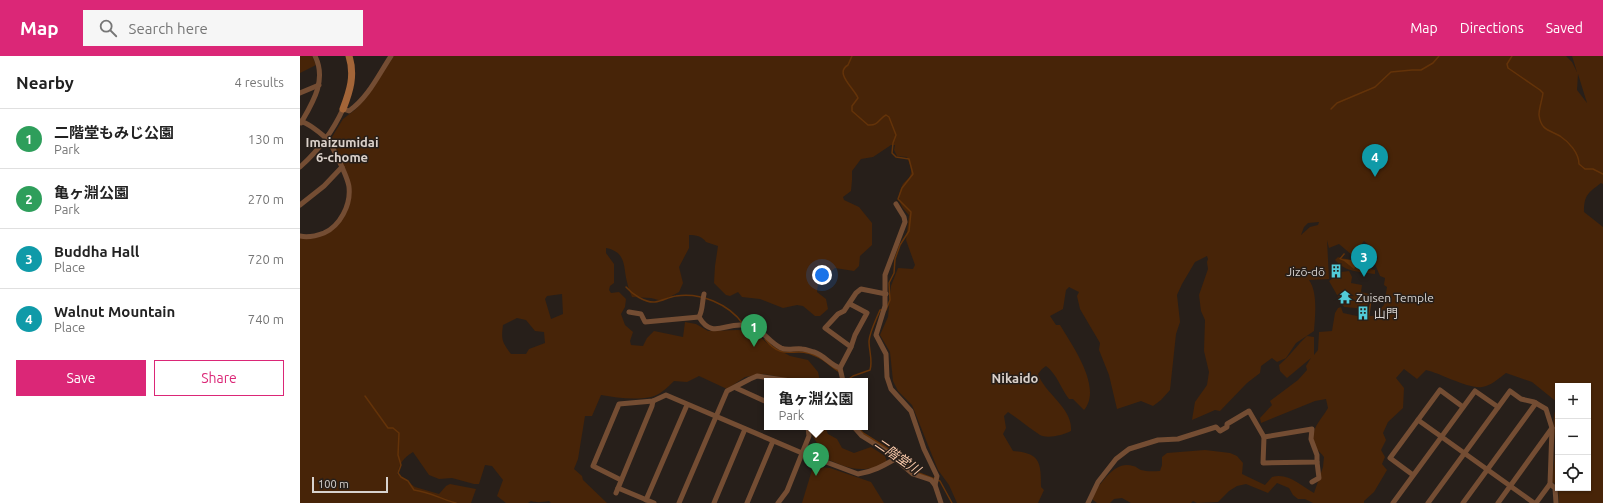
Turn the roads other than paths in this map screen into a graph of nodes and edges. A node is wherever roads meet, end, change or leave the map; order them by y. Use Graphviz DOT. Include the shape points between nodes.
graph roads {
  1 [pos="315,56"];
  2 [pos="349,56"];
  3 [pos="390,57"];
  4 [pos="319,85"];
  5 [pos="300,93"];
  6 [pos="343,109"];
  7 [pos="300,122"];
  8 [pos="326,138"];
  9 [pos="300,167"];
  10 [pos="342,168"];
  11 [pos="896,204"];
  12 [pos="300,205"];
  13 [pos="300,236"];
  14 [pos="704,294"];
  15 [pos="886,294"];
  16 [pos="850,304"];
  17 [pos="629,312"];
  18 [pos="698,317"];
  19 [pos="851,347"];
  20 [pos="841,371"];
  21 [pos="771,378"];
  22 [pos="842,378"];
  23 [pos="736,388"];
  24 [pos="653,401"];
  25 [pos="764,401"];
  26 [pos="1536,403"];
  27 [pos="687,405"];
  28 [pos="1463,407"];
  29 [pos="1498,407"];
  30 [pos="716,417"];
  31 [pos="1418,420"];
  32 [pos="1552,428"];
  33 [pos="745,429"];
  34 [pos="808,430"];
  35 [pos="857,430"];
  36 [pos="1442,436"];
  37 [pos="1264,437"];
  38 [pos="773,441"];
  39 [pos="802,453"];
  40 [pos="1464,453"];
  41 [pos="895,459"];
  42 [pos="1317,462"];
  43 [pos="1488,470"];
  44 [pos="1413,475"];
  45 [pos="621,480"];
  46 [pos="1312,482"];
  47 [pos="1550,484"];
  48 [pos="935,485"];
  49 [pos="1510,486"];
  50 [pos="646,500"];
  51 [pos="654,503"];
  52 [pos="679,503"];
  53 [pos="714,503"];
  54 [pos="747,503"];
  55 [pos="778,503"];
  56 [pos="941,503"];
  57 [pos="1088,503"];
  58 [pos="1392,503"];
  59 [pos="1428,503"];
  60 [pos="1463,503"];
  61 [pos="1498,503"];
  62 [pos="1535,503"];
  63 [pos="1556,503"];
  1 -- 4 [label="street" via="320,70"];
  2 -- 6 [label="street" via="352,78"];
  3 -- 6 [label="street" via="358,103 349,111"];
  4 -- 5 [label="street"];
  4 -- 7 [label="street"];
  6 -- 8 [label="street"];
  7 -- 8 [label="street"];
  8 -- 9 [label="street"];
  8 -- 10 [label="street"];
  10 -- 12 [label="street"];
  10 -- 13 [label="street" via="349,191 340,220 325,232 310,237"];
  11 -- 15 [label="street" via="905,222 885,275"];
  14 -- 18 [label="street" via="702,312"];
  15 -- 16 [label="street" via="861,289 856,292"];
  15 -- 48 [label="street" via="884,312 876,335 886,354 891,389 911,411 924,449 937,476"];
  16 -- 19 [label="street" via="867,313"];
  16 -- 19 [label="street" via="825,328"];
  17 -- 18 [label="street" via="641,314 645,322"];
  18 -- 20 [label="street" via="703,325 712,329 746,325 764,332 771,342 783,349 815,352"];
  19 -- 20 [label="street"];
  20 -- 22 [label="street"];
  21 -- 23 [label="street" via="757,376"];
  23 -- 25 [label="street"];
  23 -- 30 [label="street" via="727,391"];
  24 -- 27 [label="street" via="666,396"];
  24 -- 45 [label="street"];
  24 -- 45 [label="street" via="619,404 593,466"];
  26 -- 29 [label="street" via="1521,399 1510,391"];
  26 -- 32 [label="street" via="1546,409"];
  26 -- 43 [label="street"];
  27 -- 30 [label="street"];
  27 -- 50 [label="street"];
  28 -- 29 [label="street" via="1475,391"];
  28 -- 31 [label="street" via="1440,390"];
  28 -- 36 [label="street"];
  29 -- 40 [label="street"];
  30 -- 33 [label="street"];
  30 -- 52 [label="street"];
  31 -- 36 [label="street"];
  31 -- 44 [label="street" via="1390,458"];
  32 -- 47 [label="street"];
  32 -- 49 [label="street"];
  33 -- 38 [label="street"];
  33 -- 53 [label="street"];
  34 -- 39 [label="street" via="809,436"];
  35 -- 41 [label="street"];
  36 -- 40 [label="street"];
  36 -- 44 [label="street"];
  37 -- 42 [label="street" via="1263,463"];
  37 -- 42 [label="street" via="1312,428 1311,439"];
  37 -- 57 [label="street" via="1249,411 1220,431 1216,426 1178,439 1158,440 1129,449 1116,459 1098,482"];
  38 -- 39 [label="street"];
  38 -- 54 [label="street"];
  39 -- 41 [label="street" via="858,474 880,468"];
  39 -- 55 [label="street" via="787,491"];
  40 -- 43 [label="street"];
  40 -- 59 [label="street"];
  41 -- 48 [label="street" via="913,474 931,480"];
  42 -- 46 [label="street" via="1319,478"];
  43 -- 49 [label="street"];
  43 -- 60 [label="street"];
  44 -- 58 [label="street"];
  45 -- 50 [label="street" via="617,490"];
  47 -- 62 [label="street"];
  47 -- 63 [label="street" via="1555,488"];
  48 -- 56 [label="street"];
  49 -- 61 [label="street"];
  49 -- 62 [label="street"];
  50 -- 51 [label="street"];
}
